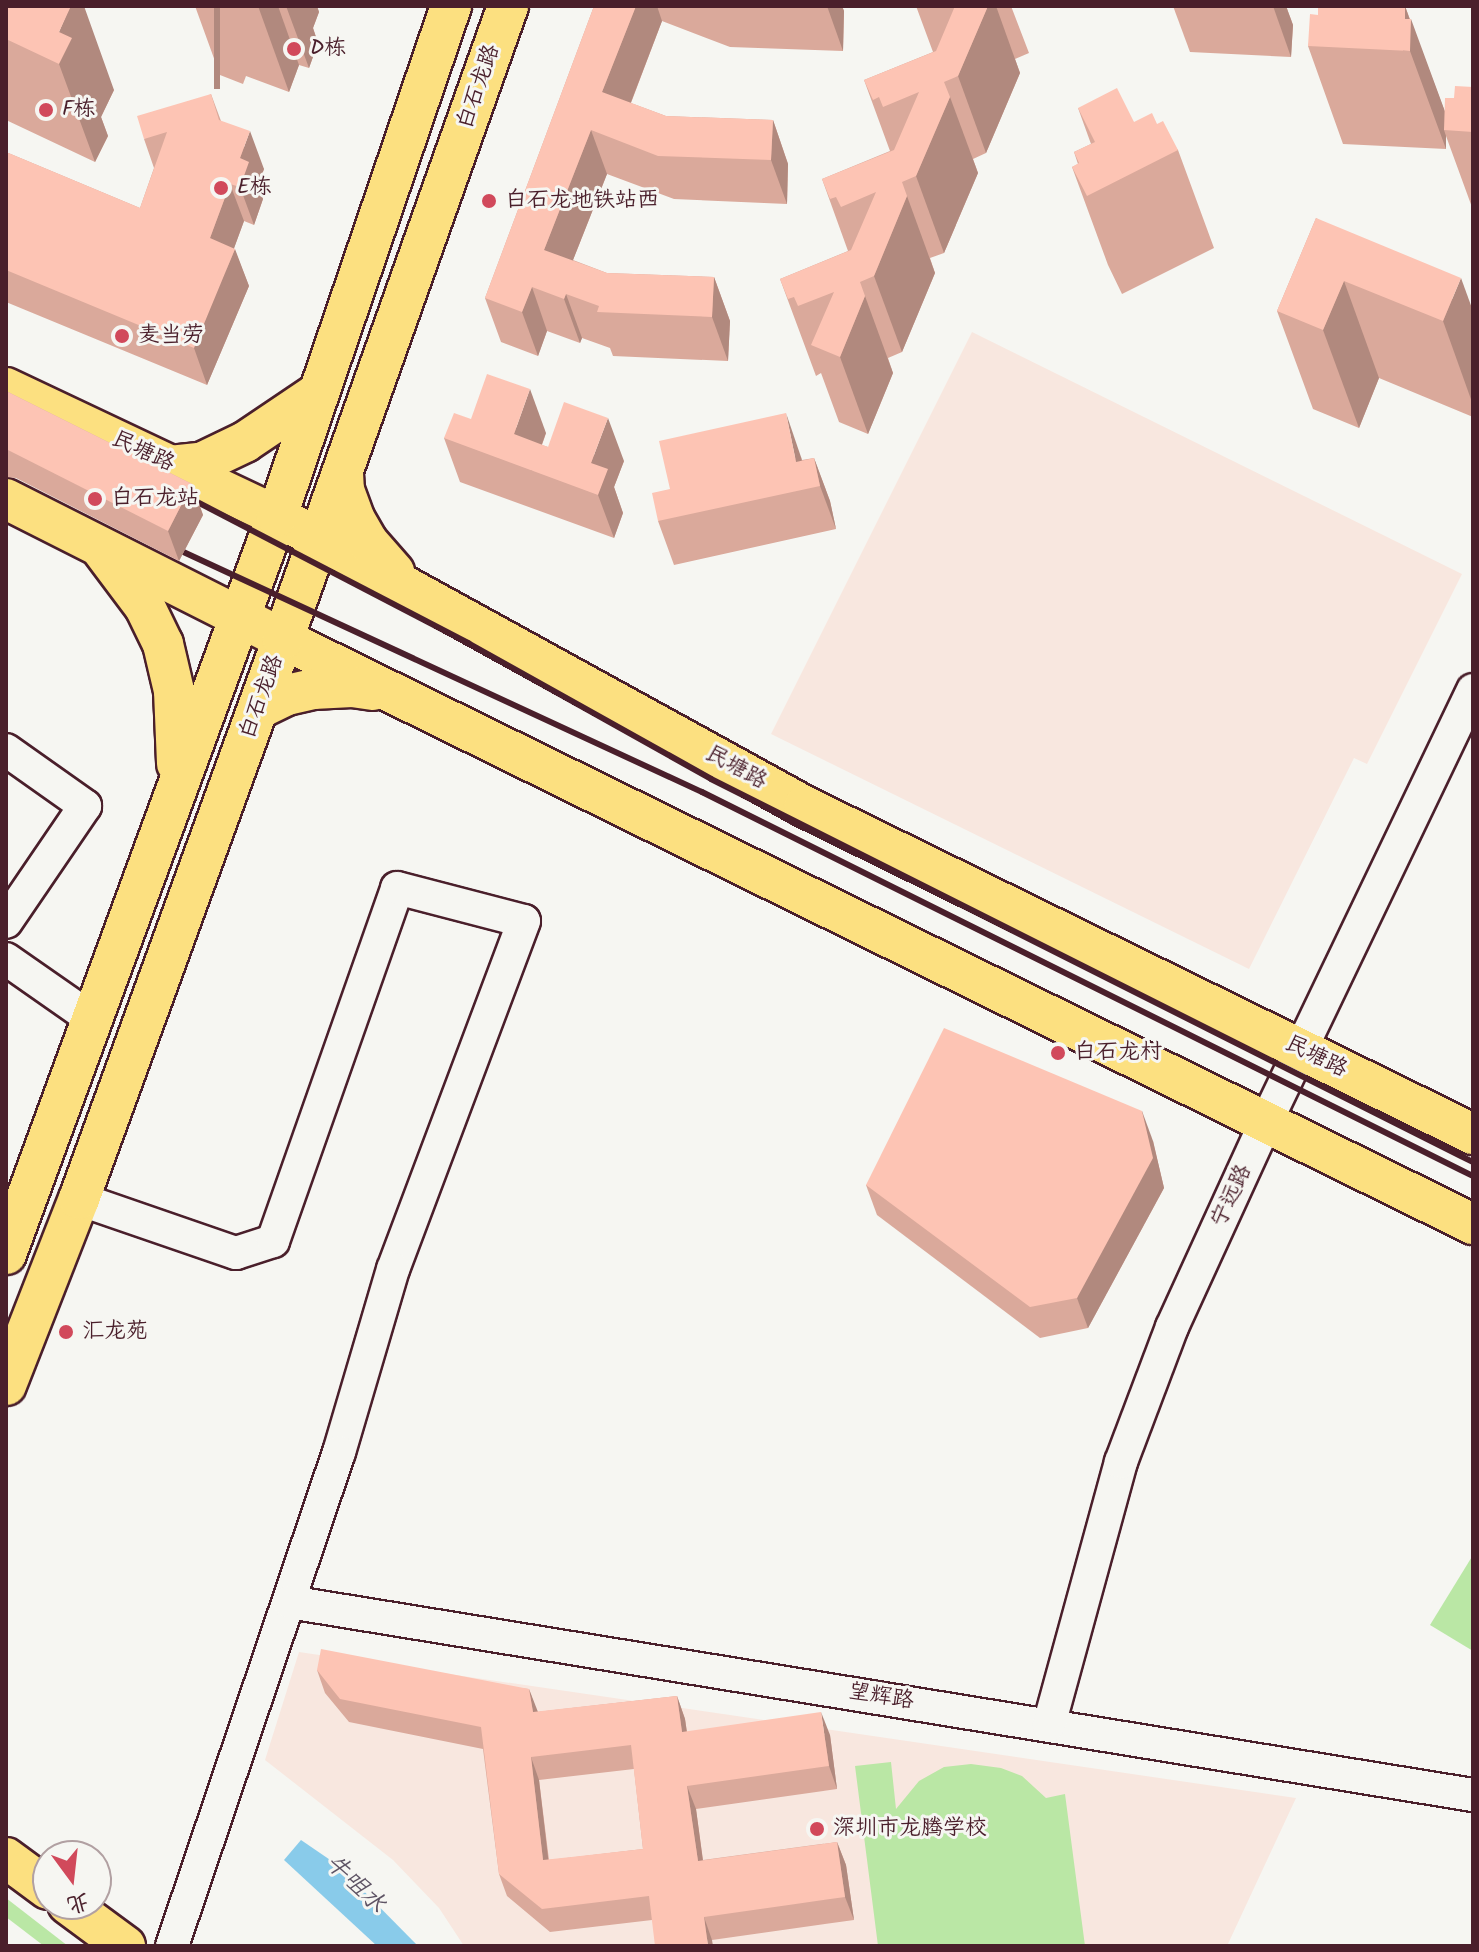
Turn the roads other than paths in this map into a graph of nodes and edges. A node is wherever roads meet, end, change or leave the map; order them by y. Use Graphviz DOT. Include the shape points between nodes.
graph roads {
  1 [pos="451,6"];
  2 [pos="508,6"];
  3 [pos="6,388"];
  4 [pos="319,392"];
  5 [pos="170,466"];
  6 [pos="343,473"];
  7 [pos="6,499"];
  8 [pos="277,516"];
  9 [pos="319,539"];
  10 [pos="98,545"];
  11 [pos="407,587"];
  12 [pos="240,615"];
  13 [pos="283,639"];
  14 [pos="1473,690"];
  15 [pos="394,694"];
  16 [pos="258,709"];
  17 [pos="6,750"];
  18 [pos="177,786"];
  19 [pos="6,922"];
  20 [pos="6,959"];
  21 [pos="92,1019"];
  22 [pos="1301,1050"];
  23 [pos="1266,1122"];
  24 [pos="1473,1134"];
  25 [pos="79,1199"];
  26 [pos="1473,1224"];
  27 [pos="6,1254"];
  28 [pos="6,1385"];
  29 [pos="289,1602"];
  30 [pos="1049,1725"];
  31 [pos="1473,1795"];
  32 [pos="90,1920"];
  33 [pos="177,1933"];
  34 [pos="125,1946"];
  1 -- 4 [label="main road"];
  2 -- 6 [label="main road, 白石龙路"];
  3 -- 5 [label="main road, 民塘路"];
  4 -- 5 [label="main road" via="245,442 201,463"];
  4 -- 8 [label="main road"];
  5 -- 8 [label="main road, 民塘路"];
  6 -- 9 [label="main road, 白石龙路"];
  6 -- 11 [label="main road" via="354,518"];
  7 -- 10 [label="main road"];
  8 -- 9 [label="main road, 民塘路"];
  8 -- 12 [label="main road"];
  9 -- 11 [label="main road, 民塘路"];
  9 -- 13 [label="main road, 白石龙路"];
  10 -- 12 [label="main road"];
  10 -- 18 [label="main road" via="145,607 163,644 174,691"];
  11 -- 22 [label="main road, 民塘路" via="804,806"];
  12 -- 13 [label="main road"];
  12 -- 18 [label="main road"];
  13 -- 15 [label="main road"];
  13 -- 16 [label="main road, 白石龙路"];
  14 -- 22 [label="street, 宁远路"];
  15 -- 16 [label="main road" via="352,687 313,689"];
  15 -- 23 [label="main road"];
  16 -- 25 [label="main road, 白石龙路"];
  17 -- 19 [label="street" via="85,806"];
  18 -- 21 [label="main road"];
  20 -- 21 [label="street"];
  21 -- 27 [label="main road"];
  22 -- 23 [label="street, 宁远路"];
  22 -- 24 [label="main road, 民塘路"];
  23 -- 26 [label="main road"];
  23 -- 30 [label="street, 宁远路" via="1144,1398 1121,1462"];
  25 -- 28 [label="main road, 白石龙路"];
  25 -- 29 [label="street" via="236,1253 273,1241 397,888 524,921 393,1269"];
  29 -- 30 [label="street, 望辉路"];
  29 -- 33 [label="street"];
  30 -- 31 [label="street, 望辉路"];
  32 -- 34 [label="main road"];
}
